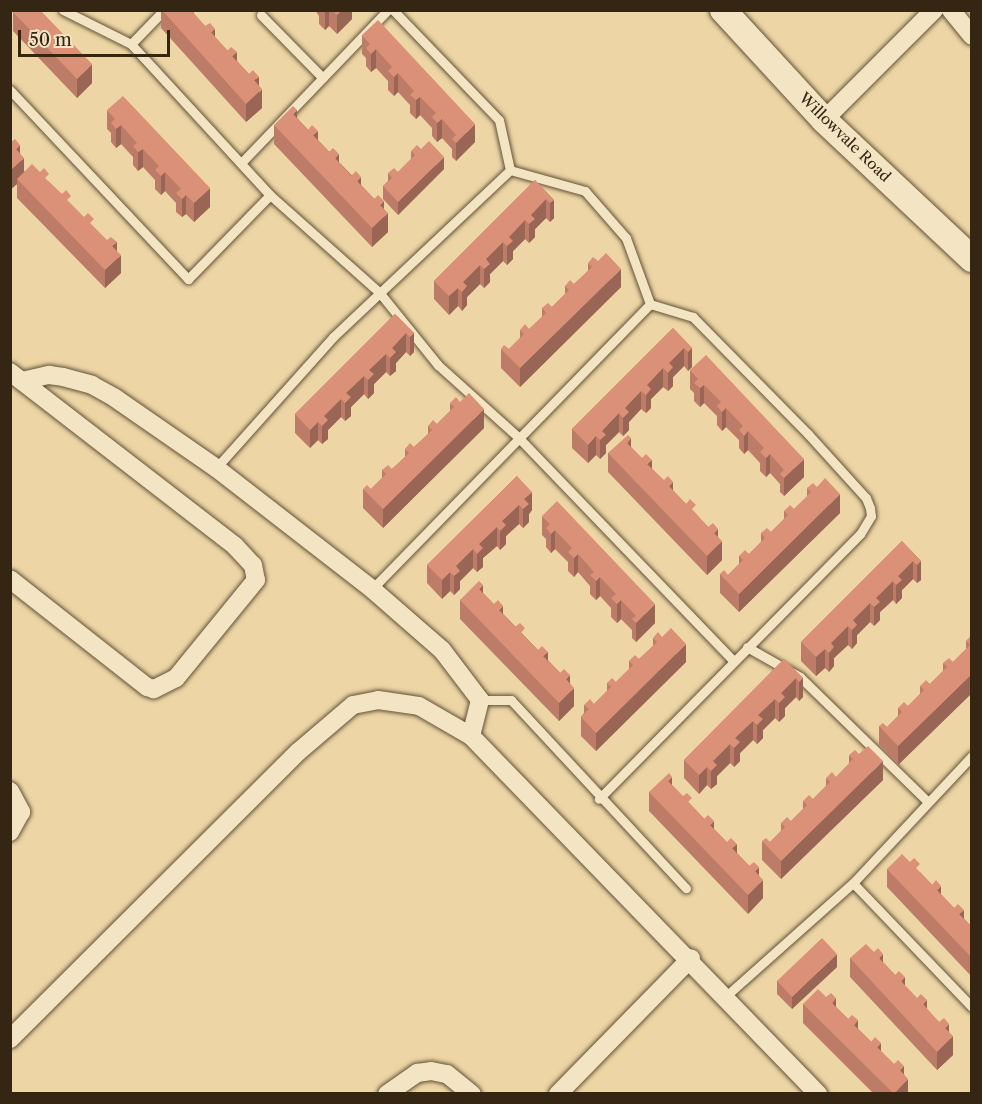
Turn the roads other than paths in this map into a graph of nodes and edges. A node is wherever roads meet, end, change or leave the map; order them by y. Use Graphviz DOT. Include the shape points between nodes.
graph roads {
  1 [pos="63,10"];
  2 [pos="164,10"];
  3 [pos="388,10"];
  4 [pos="393,10"];
  5 [pos="723,10"];
  6 [pos="934,10"];
  7 [pos="951,10"];
  8 [pos="261,15"];
  9 [pos="972,36"];
  10 [pos="131,44"];
  11 [pos="323,78"];
  12 [pos="10,90"];
  13 [pos="824,120"];
  14 [pos="242,162"];
  15 [pos="510,170"];
  16 [pos="270,195"];
  17 [pos="972,259"];
  18 [pos="379,292"];
  19 [pos="650,304"];
  20 [pos="16,377"];
  21 [pos="519,438"];
  22 [pos="216,468"];
  23 [pos="10,579"];
  24 [pos="372,589"];
  25 [pos="747,647"];
  26 [pos="734,660"];
  27 [pos="480,700"];
  28 [pos="471,736"];
  29 [pos="972,756"];
  30 [pos="10,791"];
  31 [pos="599,800"];
  32 [pos="927,801"];
  33 [pos="10,832"];
  34 [pos="853,883"];
  35 [pos="686,888"];
  36 [pos="691,958"];
  37 [pos="726,996"];
  38 [pos="972,1007"];
  39 [pos="10,1039"];
  40 [pos="387,1094"];
  41 [pos="472,1094"];
  42 [pos="558,1094"];
  43 [pos="818,1094"];
  1 -- 10 [label="lane"];
  2 -- 10 [label="lane"];
  3 -- 11 [label="lane"];
  4 -- 15 [label="lane" via="499,120"];
  5 -- 13 [label="main road, Willowvale Road"];
  6 -- 13 [label="street"];
  7 -- 9 [label="street"];
  8 -- 11 [label="lane"];
  10 -- 14 [label="lane"];
  11 -- 14 [label="lane"];
  12 -- 16 [label="lane" via="188,279"];
  13 -- 17 [label="main road, Willowvale Road"];
  14 -- 16 [label="lane"];
  15 -- 18 [label="lane"];
  15 -- 19 [label="lane" via="585,191 626,238"];
  16 -- 18 [label="lane"];
  18 -- 21 [label="lane" via="438,365"];
  18 -- 22 [label="lane" via="333,337"];
  19 -- 21 [label="lane"];
  19 -- 25 [label="lane" via="693,317 808,434 866,498 870,508 871,516 860,534"];
  20 -- 22 [label="street" via="49,375 92,385"];
  20 -- 23 [label="street" via="235,546 253,565 256,580 176,678 154,688 147,687"];
  21 -- 24 [label="lane"];
  21 -- 26 [label="lane"];
  22 -- 24 [label="street"];
  24 -- 27 [label="street" via="442,650"];
  25 -- 26 [label="lane"];
  25 -- 32 [label="lane" via="800,677"];
  26 -- 31 [label="lane"];
  27 -- 28 [label="street"];
  27 -- 31 [label="lane" via="511,700"];
  28 -- 36 [label="street"];
  28 -- 39 [label="street" via="419,706 378,700 353,705 281,768"];
  29 -- 32 [label="lane"];
  30 -- 33 [label="street" via="21,812"];
  31 -- 35 [label="lane"];
  32 -- 34 [label="lane"];
  34 -- 37 [label="lane"];
  34 -- 38 [label="lane"];
  36 -- 37 [label="street"];
  36 -- 42 [label="street"];
  37 -- 43 [label="street"];
  40 -- 41 [label="street" via="417,1072 431,1071 447,1074"];
}
